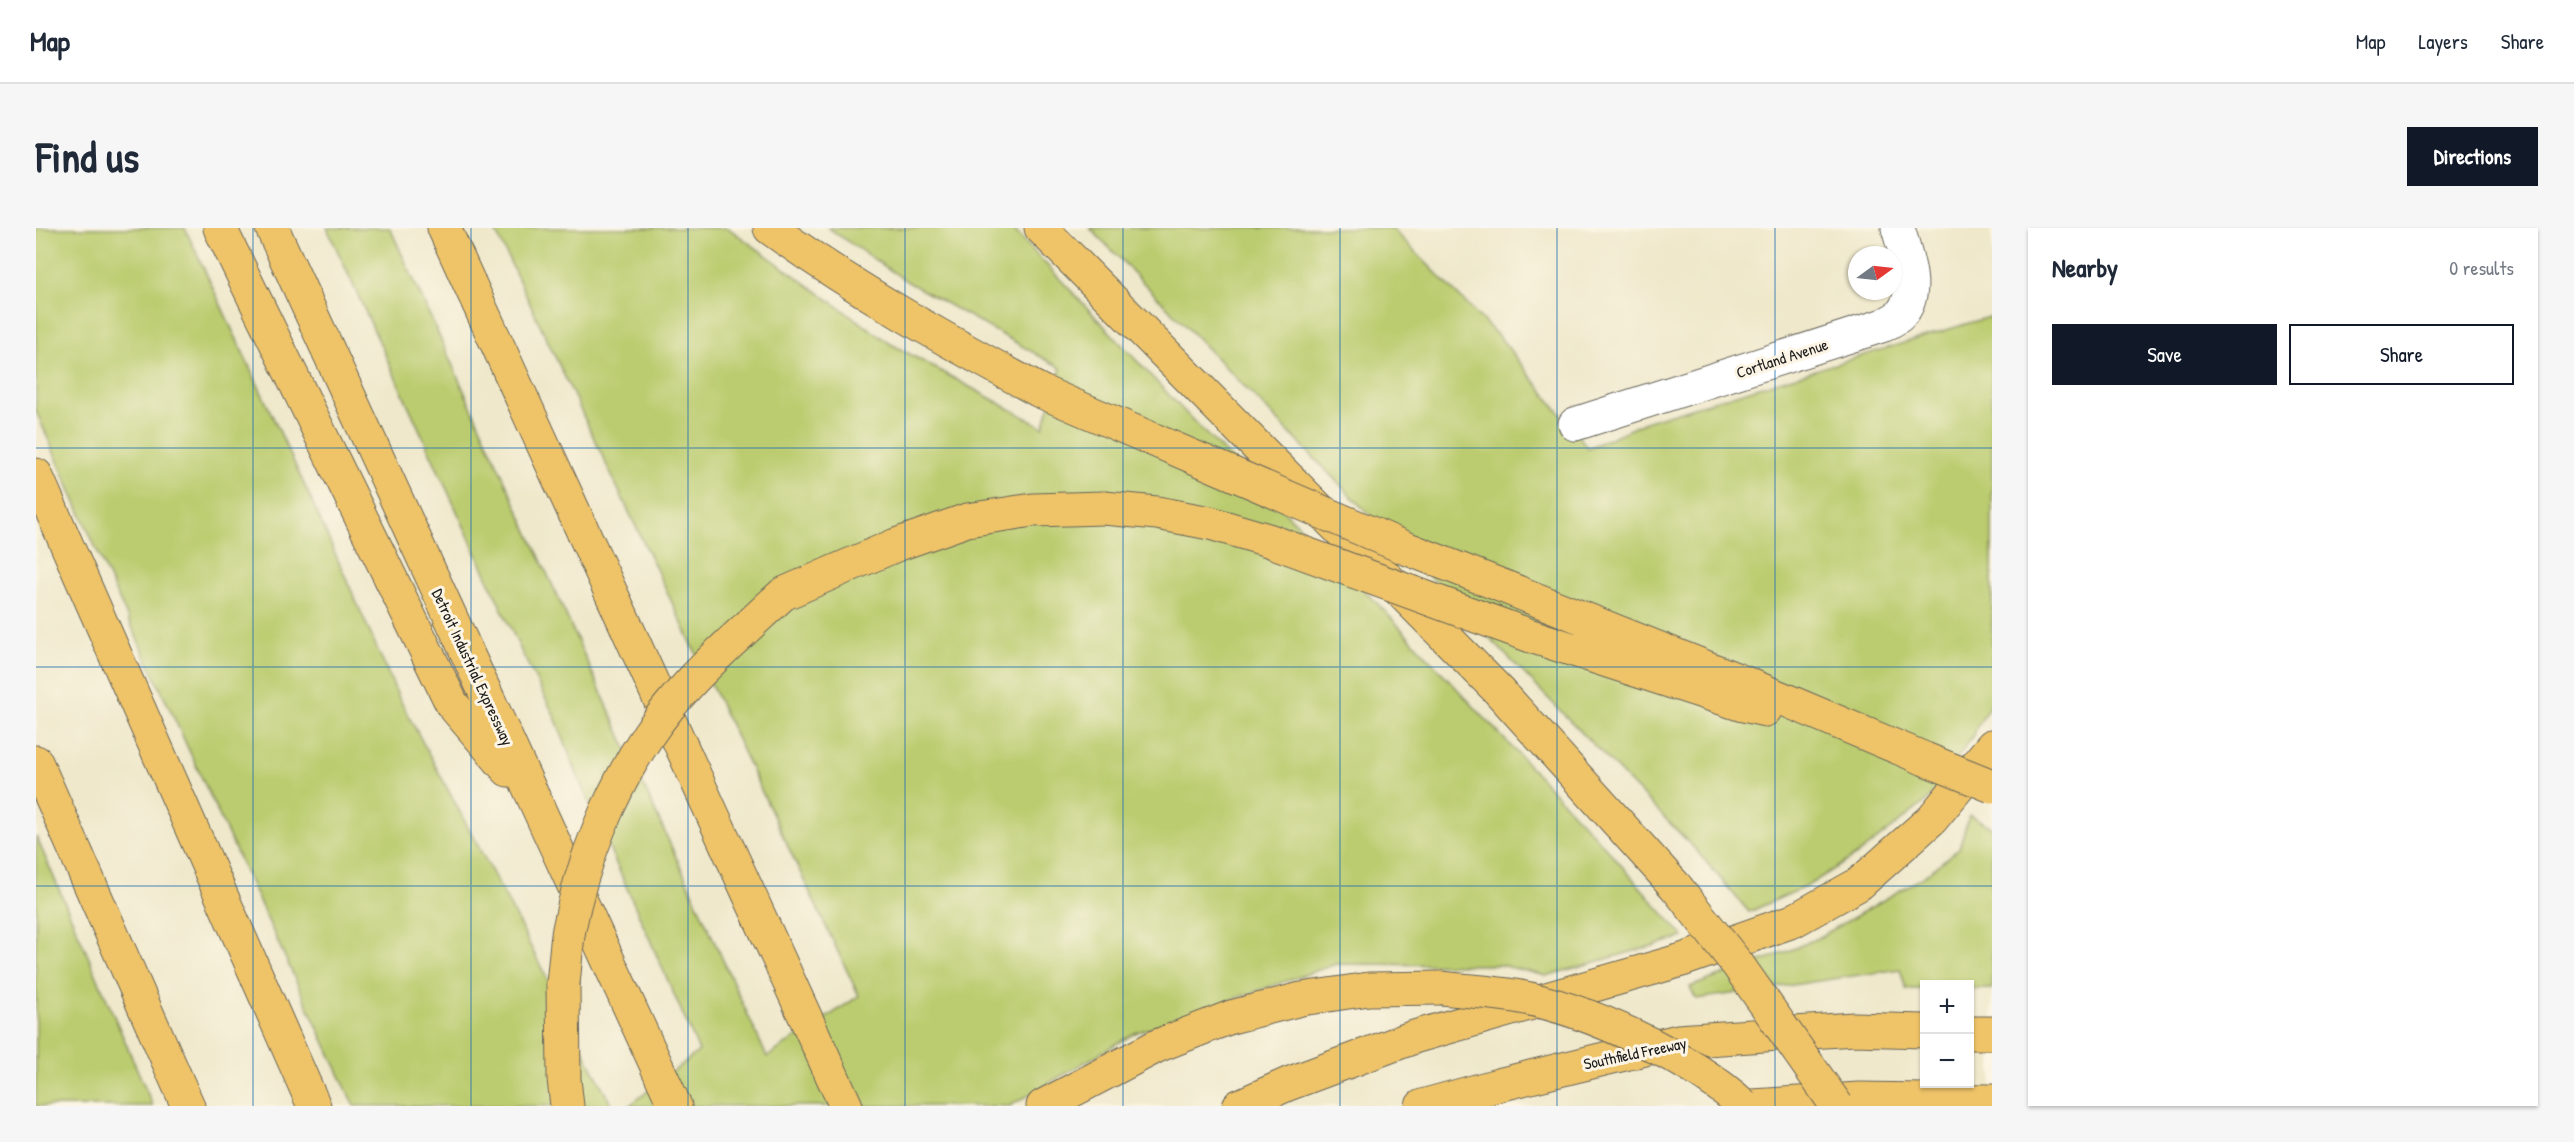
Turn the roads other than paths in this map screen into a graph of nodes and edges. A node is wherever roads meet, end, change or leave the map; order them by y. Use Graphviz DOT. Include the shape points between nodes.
graph roads {
  1 [pos="220,228"];
  2 [pos="272,228"];
  3 [pos="444,228"];
  4 [pos="770,228"];
  5 [pos="1041,228"];
  6 [pos="1898,228"];
  7 [pos="1575,423"];
  8 [pos="36,475"];
  9 [pos="1846,727"];
  10 [pos="1992,746"];
  11 [pos="36,762"];
  12 [pos="1992,786"];
  13 [pos="536,802"];
  14 [pos="1920,1031"];
  15 [pos="1974,1032"];
  16 [pos="1992,1033"];
  17 [pos="1992,1101"];
  18 [pos="188,1106"];
  19 [pos="314,1106"];
  20 [pos="567,1106"];
  21 [pos="675,1106"];
  22 [pos="846,1106"];
  23 [pos="1043,1106"];
  24 [pos="1239,1106"];
  25 [pos="1422,1106"];
  26 [pos="1744,1106"];
  27 [pos="1753,1106"];
  28 [pos="1837,1106"];
  1 -- 13 [label="highway" via="452,704"];
  2 -- 13 [label="highway, Detroit Industrial Expressway"];
  3 -- 22 [label="highway"];
  4 -- 9 [label="highway, bridge" via="912,321 1040,391 1408,549"];
  5 -- 28 [label="highway, bridge" via="1499,692 1677,888 1738,965"];
  6 -- 7 [label="street, Cortland Avenue" via="1911,284 1900,315 1884,325"];
  8 -- 19 [label="highway"];
  9 -- 12 [label="highway, bridge"];
  9 -- 20 [label="highway, bridge" via="1743,705 1531,636 1268,540 1210,523 1104,508 1033,510 967,520 896,545 783,594 699,672 648,735 595,839 569,930 563,984"];
  10 -- 24 [label="highway" via="1932,819 1858,884 1793,921 1682,960 1414,1037"];
  11 -- 18 [label="highway"];
  13 -- 21 [label="highway, Detroit Industrial Expressway"];
  14 -- 25 [label="highway, Southfield Freeway" via="1818,1030 1678,1041"];
  15 -- 16 [label="highway"];
  17 -- 27 [label="highway" via="1859,1099"];
  23 -- 26 [label="highway, bridge" via="1157,1047 1231,1017 1301,999 1358,991 1442,988 1516,996 1597,1019 1669,1054"];
}
